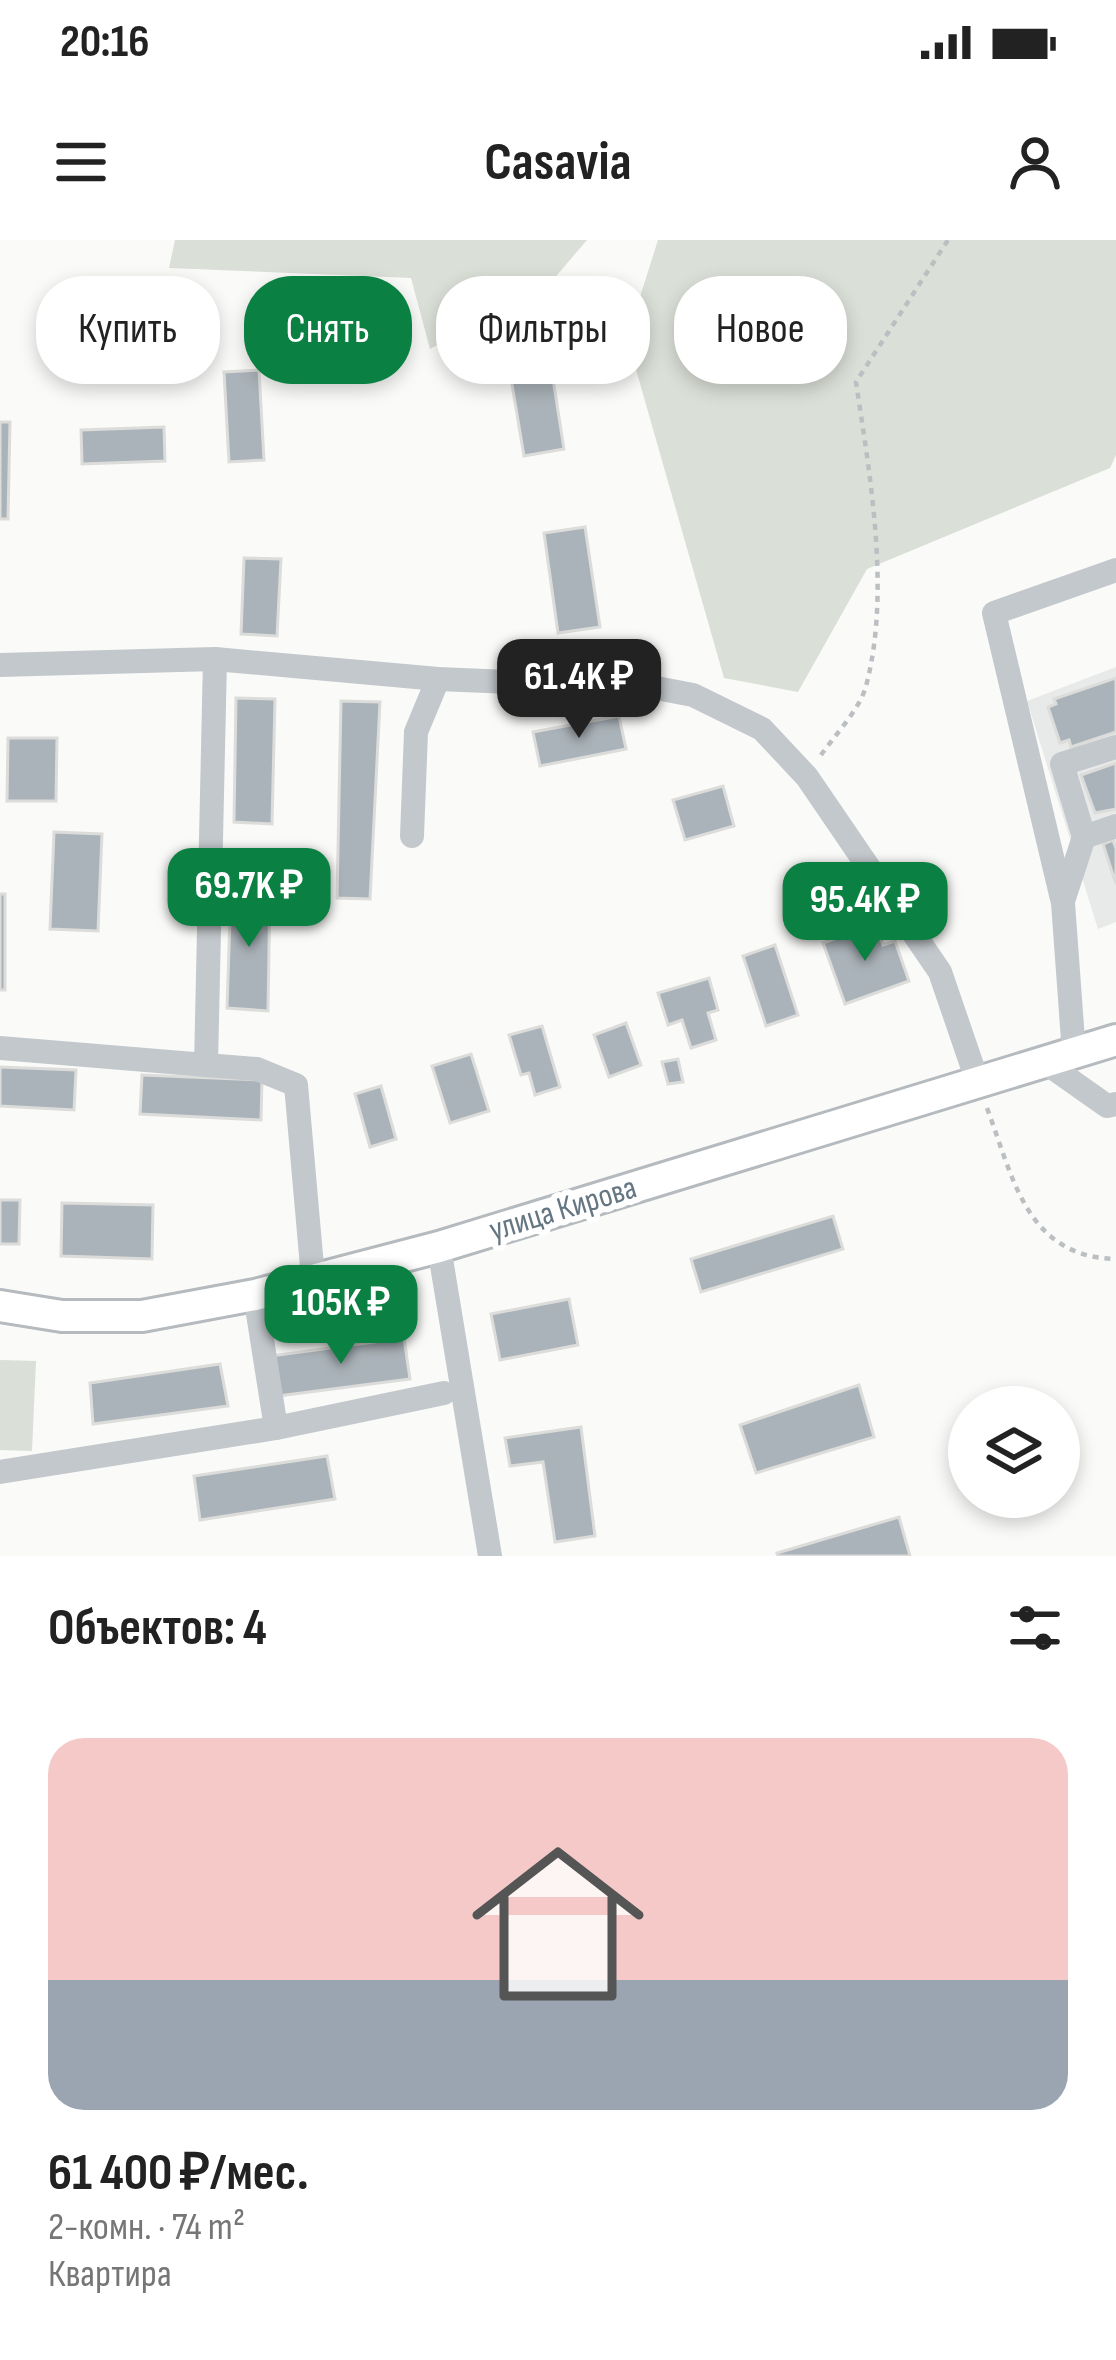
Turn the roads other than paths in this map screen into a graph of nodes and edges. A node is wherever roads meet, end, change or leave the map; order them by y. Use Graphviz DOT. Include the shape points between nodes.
graph roads {
  1 [pos="1116,570"];
  2 [pos="215,659"];
  3 [pos="0,664"];
  4 [pos="438,679"];
  5 [pos="1116,747"];
  6 [pos="1116,826"];
  7 [pos="412,836"];
  8 [pos="1084,837"];
  9 [pos="1063,903"];
  10 [pos="1116,1040"];
  11 [pos="0,1048"];
  12 [pos="1060,1058"];
  13 [pos="206,1065"];
  14 [pos="978,1083"];
  15 [pos="1116,1104"];
  16 [pos="439,1246"];
  17 [pos="313,1278"];
  18 [pos="256,1295"];
  19 [pos="0,1306"];
  20 [pos="444,1393"];
  21 [pos="277,1428"];
  22 [pos="0,1472"];
  23 [pos="490,1556"];
  1 -- 9 [label="lane" via="994,613"];
  2 -- 3 [label="lane"];
  2 -- 4 [label="lane"];
  2 -- 13 [label="lane"];
  4 -- 7 [label="lane" via="416,732"];
  4 -- 14 [label="lane" via="609,679 693,695 762,729 807,777 940,972"];
  5 -- 8 [label="lane" via="1062,764"];
  6 -- 8 [label="lane"];
  8 -- 9 [label="lane"];
  9 -- 12 [label="lane"];
  10 -- 12 [label="main road, улица Кирова"];
  11 -- 13 [label="lane"];
  12 -- 14 [label="main road, улица Кирова"];
  12 -- 15 [label="lane" via="1107,1106"];
  13 -- 17 [label="lane" via="257,1069 296,1085"];
  14 -- 16 [label="main road, улица Кирова"];
  16 -- 17 [label="main road, улица Кирова"];
  16 -- 23 [label="lane"];
  17 -- 18 [label="main road, улица Кирова"];
  18 -- 19 [label="main road, улица Кирова" via="142,1316"];
  18 -- 21 [label="lane"];
  20 -- 21 [label="lane"];
  21 -- 22 [label="lane"];
}
